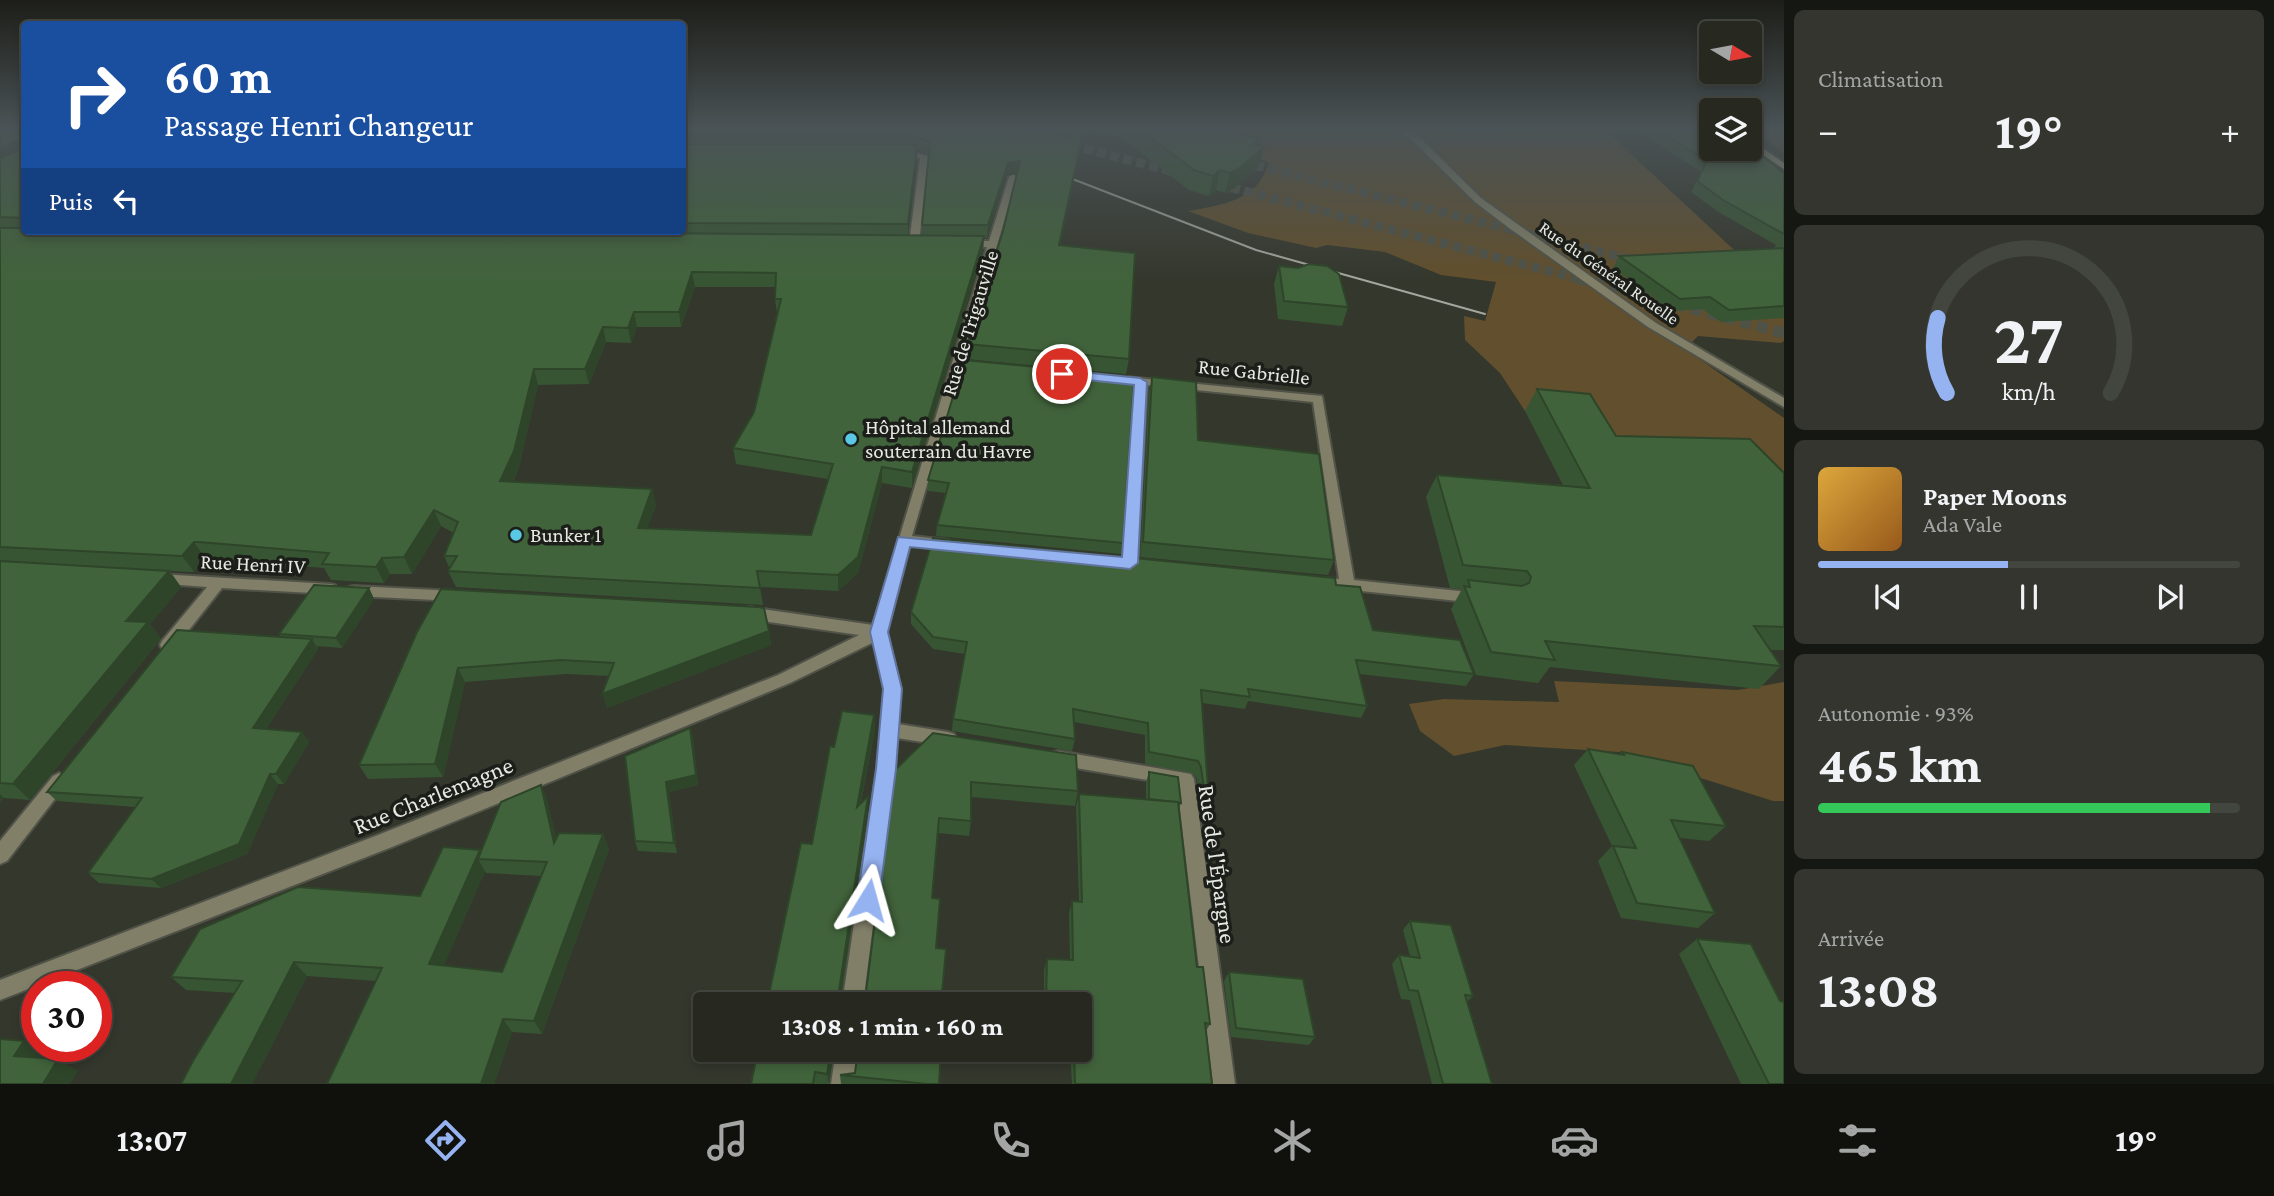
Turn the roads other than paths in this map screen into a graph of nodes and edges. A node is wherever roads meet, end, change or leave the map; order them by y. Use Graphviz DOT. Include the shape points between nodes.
graph roads {
  1 [pos="1013,177"];
  2 [pos="922,178"];
  3 [pos="1455,178"];
  4 [pos="901,244"];
  5 [pos="914,244"];
  6 [pos="926,244"];
  7 [pos="951,244"];
  8 [pos="994,244"];
  9 [pos="1101,378"];
  10 [pos="1140,382"];
  11 [pos="1784,403"];
  12 [pos="904,541"];
  13 [pos="964,547"];
  14 [pos="1130,563"];
  15 [pos="137,578"];
  16 [pos="1306,581"];
  17 [pos="218,583"];
  18 [pos="1347,585"];
  19 [pos="468,597"];
  20 [pos="1493,600"];
  21 [pos="732,612"];
  22 [pos="879,632"];
  23 [pos="156,659"];
  24 [pos="890,730"];
  25 [pos="970,743"];
  26 [pos="1037,754"];
  27 [pos="69,768"];
  28 [pos="0,855"];
  29 [pos="3,992"];
  30 [pos="855,992"];
  31 [pos="845,1062"];
  32 [pos="842,1084"];
  33 [pos="1224,1084"];
  1 -- 8 [label="street, Rue de Trigauville"];
  2 -- 5 [label="street"];
  3 -- 11 [label="street, Rue du Général Rouelle" via="1478,200 1652,325"];
  4 -- 5 [label="street"];
  5 -- 6 [label="street"];
  7 -- 8 [label="street"];
  8 -- 12 [label="street, Rue de Trigauville" via="964,364"];
  9 -- 10 [label="street, Rue Gabrielle"];
  10 -- 14 [label="street"];
  10 -- 18 [label="street, Rue Gabrielle" via="1318,399"];
  12 -- 13 [label="street"];
  12 -- 22 [label="street, Rue de Trigauville"];
  15 -- 17 [label="street, Rue Henri IV"];
  16 -- 18 [label="street"];
  17 -- 19 [label="street, Rue Henri IV"];
  17 -- 23 [label="street"];
  18 -- 20 [label="street"];
  21 -- 22 [label="street"];
  22 -- 24 [label="street, Rue de Trigauville" via="892,689"];
  22 -- 29 [label="street, Rue Charlemagne" via="784,679"];
  24 -- 25 [label="street"];
  24 -- 30 [label="street, Rue de Trigauville"];
  26 -- 33 [label="street, Rue de l'Épargne" via="1185,779"];
  27 -- 28 [label="street"];
  31 -- 32 [label="street"];
}
